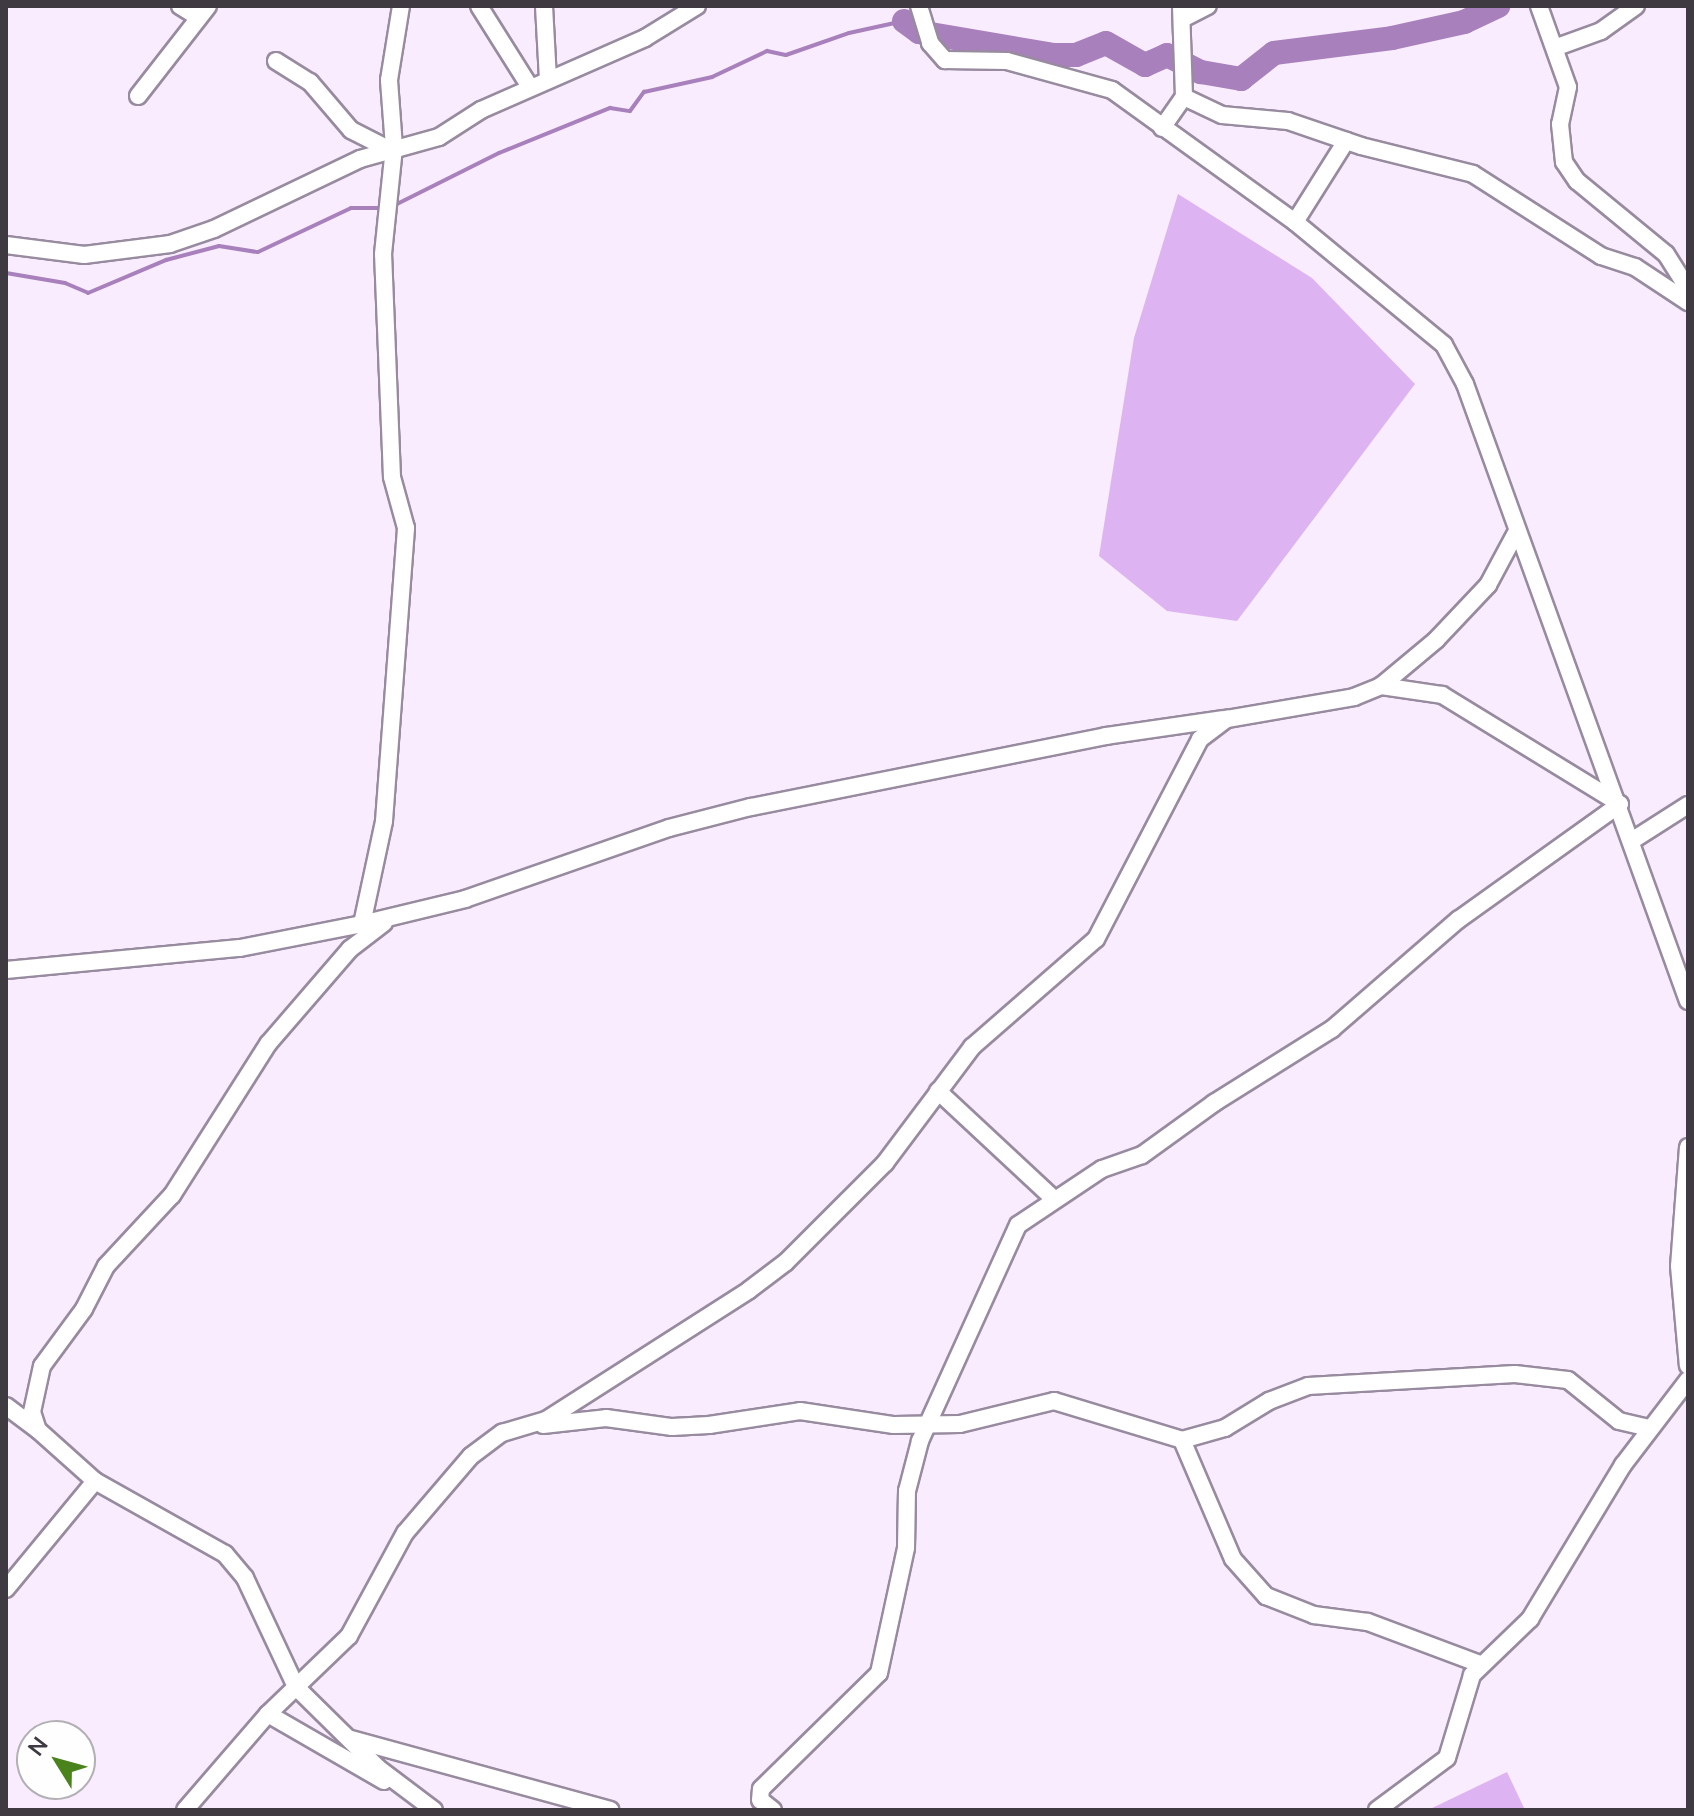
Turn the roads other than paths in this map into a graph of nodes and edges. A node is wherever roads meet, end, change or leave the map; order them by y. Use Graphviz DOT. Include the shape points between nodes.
graph roads {
  1 [pos="180,6"];
  2 [pos="401,6"];
  3 [pos="479,6"];
  4 [pos="544,6"];
  5 [pos="697,6"];
  6 [pos="919,6"];
  7 [pos="1208,6"];
  8 [pos="1539,6"];
  9 [pos="1636,6"];
  10 [pos="202,11"];
  11 [pos="1182,13"];
  12 [pos="1557,47"];
  13 [pos="276,61"];
  14 [pos="548,80"];
  15 [pos="530,87"];
  16 [pos="138,96"];
  17 [pos="1184,97"];
  18 [pos="1162,128"];
  19 [pos="1346,141"];
  20 [pos="390,148"];
  21 [pos="1295,222"];
  22 [pos="6,245"];
  23 [pos="1688,289"];
  24 [pos="1688,302"];
  25 [pos="1517,531"];
  26 [pos="1381,686"];
  27 [pos="1227,719"];
  28 [pos="1620,804"];
  29 [pos="1687,806"];
  30 [pos="1633,840"];
  31 [pos="401,915"];
  32 [pos="362,924"];
  33 [pos="6,970"];
  34 [pos="1688,1001"];
  35 [pos="938,1091"];
  36 [pos="1688,1147"];
  37 [pos="1054,1199"];
  38 [pos="1688,1366"];
  39 [pos="1688,1380"];
  40 [pos="6,1406"];
  41 [pos="932,1425"];
  42 [pos="534,1426"];
  43 [pos="1650,1428"];
  44 [pos="38,1430"];
  45 [pos="1182,1440"];
  46 [pos="95,1481"];
  47 [pos="6,1589"];
  48 [pos="1480,1664"];
  49 [pos="296,1687"];
  50 [pos="268,1714"];
  51 [pos="349,1739"];
  52 [pos="428,1807"];
  53 [pos="185,1810"];
  54 [pos="610,1810"];
  55 [pos="773,1810"];
  56 [pos="1377,1810"];
  1 -- 10 [label="street"];
  2 -- 20 [label="street" via="389,80"];
  3 -- 15 [label="street"];
  4 -- 14 [label="street"];
  5 -- 14 [label="street" via="645,38"];
  6 -- 18 [label="street" via="930,43 945,60 1007,61 1092,81"];
  7 -- 11 [label="street"];
  8 -- 12 [label="street"];
  9 -- 12 [label="street" via="1601,31"];
  10 -- 16 [label="street"];
  11 -- 17 [label="street"];
  12 -- 23 [label="street" via="1568,87 1560,124 1564,162 1577,181 1666,254"];
  13 -- 20 [label="street" via="310,82 351,130"];
  14 -- 15 [label="street"];
  15 -- 20 [label="street" via="439,137"];
  17 -- 18 [label="street"];
  17 -- 19 [label="street" via="1222,115 1288,121"];
  18 -- 21 [label="street"];
  19 -- 21 [label="street"];
  19 -- 24 [label="street" via="1473,174 1601,256 1635,267"];
  20 -- 22 [label="street" via="266,207 170,244 84,255"];
  20 -- 32 [label="street" via="383,254 385,366 392,477 406,528 383,830"];
  21 -- 25 [label="street" via="1398,303 1449,352"];
  25 -- 26 [label="street" via="1488,585 1436,640"];
  25 -- 28 [label="street"];
  26 -- 27 [label="street" via="1354,697"];
  26 -- 28 [label="street" via="1442,695"];
  27 -- 31 [label="street" via="1095,738 751,807 669,828 465,899"];
  27 -- 35 [label="street" via="1186,758 1096,939 972,1047"];
  28 -- 30 [label="street"];
  28 -- 37 [label="street" via="1458,920 1332,1029 1142,1155 1102,1169"];
  29 -- 30 [label="street"];
  30 -- 34 [label="street"];
  31 -- 32 [label="street"];
  31 -- 44 [label="street" via="360,939 268,1044 172,1195 106,1266 84,1309 35,1379 32,1412"];
  32 -- 33 [label="street" via="240,948"];
  35 -- 37 [label="street"];
  35 -- 42 [label="street" via="885,1163 786,1262"];
  36 -- 38 [label="street" via="1679,1266"];
  37 -- 41 [label="street" via="1010,1236"];
  39 -- 43 [label="street"];
  40 -- 44 [label="street"];
  41 -- 42 [label="street" via="894,1425 800,1411 697,1426 606,1418"];
  41 -- 45 [label="street" via="1065,1401"];
  41 -- 55 [label="street" via="920,1441 907,1491 906,1548 879,1673 761,1789 760,1800"];
  42 -- 49 [label="street" via="493,1437 441,1487 405,1533 349,1636"];
  43 -- 45 [label="street" via="1619,1421 1568,1380 1515,1374 1308,1386 1269,1401 1225,1428"];
  43 -- 48 [label="street" via="1530,1619"];
  44 -- 46 [label="street"];
  45 -- 48 [label="street" via="1233,1559 1266,1596 1314,1615 1368,1622"];
  46 -- 47 [label="street"];
  46 -- 49 [label="street" via="225,1554 245,1578"];
  48 -- 56 [label="street" via="1447,1758"];
  49 -- 50 [label="street"];
  49 -- 51 [label="street"];
  50 -- 52 [label="street"];
  50 -- 53 [label="street"];
  51 -- 52 [label="street"];
  51 -- 54 [label="street"];
}
